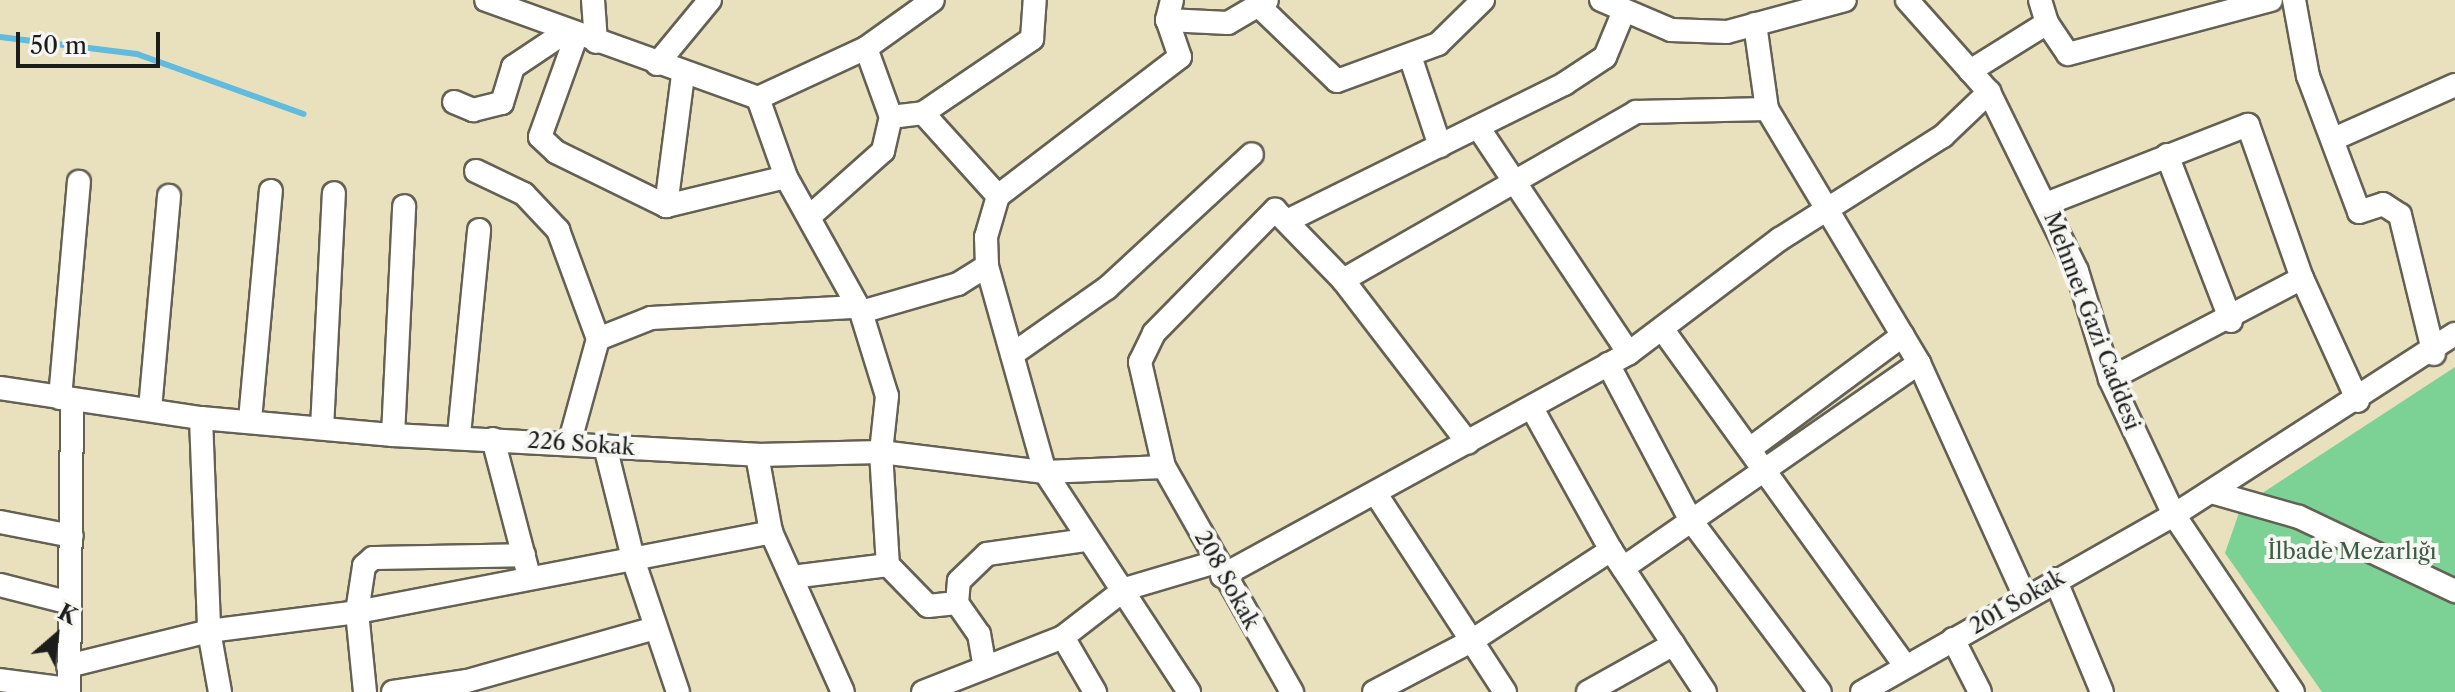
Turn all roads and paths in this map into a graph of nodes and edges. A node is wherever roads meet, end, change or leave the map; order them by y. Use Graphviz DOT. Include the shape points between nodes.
graph roads {
  1 [pos="486,0"];
  2 [pos="593,0"];
  3 [pos="710,0"];
  4 [pos="933,0"];
  5 [pos="1035,0"];
  6 [pos="1483,0"];
  7 [pos="1601,0"];
  8 [pos="1845,0"];
  9 [pos="1907,0"];
  10 [pos="2040,0"];
  11 [pos="2271,0"];
  12 [pos="2294,0"];
  13 [pos="1263,3"];
  14 [pos="1169,10"];
  15 [pos="1624,11"];
  16 [pos="2047,23"];
  17 [pos="1755,24"];
  18 [pos="580,35"];
  19 [pos="866,48"];
  20 [pos="1410,56"];
  21 [pos="657,64"];
  22 [pos="1970,71"];
  23 [pos="683,75"];
  24 [pos="2455,85"];
  25 [pos="1989,92"];
  26 [pos="758,98"];
  27 [pos="454,102"];
  28 [pos="1767,109"];
  29 [pos="923,113"];
  30 [pos="891,117"];
  31 [pos="1480,130"];
  32 [pos="2336,138"];
  33 [pos="1440,146"];
  34 [pos="1252,154"];
  35 [pos="2167,155"];
  36 [pos="476,171"];
  37 [pos="786,177"];
  38 [pos="1510,179"];
  39 [pos="79,182"];
  40 [pos="271,191"];
  41 [pos="334,193"];
  42 [pos="169,196"];
  43 [pos="998,196"];
  44 [pos="2046,204"];
  45 [pos="1830,205"];
  46 [pos="404,206"];
  47 [pos="666,206"];
  48 [pos="809,217"];
  49 [pos="1291,219"];
  50 [pos="479,230"];
  51 [pos="987,266"];
  52 [pos="2302,278"];
  53 [pos="1343,280"];
  54 [pos="859,309"];
  55 [pos="2231,321"];
  56 [pos="1663,330"];
  57 [pos="2455,334"];
  58 [pos="1903,335"];
  59 [pos="598,339"];
  60 [pos="1629,353"];
  61 [pos="1013,354"];
  62 [pos="2434,354"];
  63 [pos="1919,363"];
  64 [pos="1608,364"];
  65 [pos="2110,379"];
  66 [pos="0,388"];
  67 [pos="66,399"];
  68 [pos="2358,401"];
  69 [pos="150,409"];
  70 [pos="1533,410"];
  71 [pos="201,418"];
  72 [pos="250,420"];
  73 [pos="322,428"];
  74 [pos="393,435"];
  75 [pos="459,435"];
  76 [pos="493,439"];
  77 [pos="1468,443"];
  78 [pos="569,444"];
  79 [pos="605,446"];
  80 [pos="881,452"];
  81 [pos="757,455"];
  82 [pos="1758,457"];
  83 [pos="1164,467"];
  84 [pos="1045,472"];
  85 [pos="2211,492"];
  86 [pos="1376,494"];
  87 [pos="2174,515"];
  88 [pos="1690,519"];
  89 [pos="0,522"];
  90 [pos="771,532"];
  91 [pos="72,536"];
  92 [pos="1085,540"];
  93 [pos="524,555"];
  94 [pos="1617,559"];
  95 [pos="634,562"];
  96 [pos="888,565"];
  97 [pos="1219,569"];
  98 [pos="530,577"];
  99 [pos="792,577"];
  100 [pos="2055,579"];
  101 [pos="0,585"];
  102 [pos="1125,589"];
  103 [pos="2455,591"];
  104 [pos="2024,595"];
  105 [pos="70,603"];
  106 [pos="957,603"];
  107 [pos="357,612"];
  108 [pos="656,628"];
  109 [pos="209,631"];
  110 [pos="1063,637"];
  111 [pos="1953,639"];
  112 [pos="1473,640"];
  113 [pos="1674,644"];
  114 [pos="985,667"];
  115 [pos="1906,667"];
  116 [pos="0,680"];
  117 [pos="68,682"];
  118 [pos="958,686"];
  119 [pos="220,692"];
  120 [pos="365,692"];
  121 [pos="393,692"];
  122 [pos="678,692"];
  123 [pos="843,692"];
  124 [pos="923,692"];
  125 [pos="1095,692"];
  126 [pos="1189,692"];
  127 [pos="1292,692"];
  128 [pos="1374,692"];
  129 [pos="1505,692"];
  130 [pos="1588,692"];
  131 [pos="1705,692"];
  132 [pos="1820,692"];
  133 [pos="1862,692"];
  134 [pos="1980,692"];
  135 [pos="2102,692"];
  136 [pos="2293,692"];
  1 -- 18 [label="street"];
  2 -- 18 [label="street"];
  3 -- 21 [label="street"];
  4 -- 19 [label="street"];
  5 -- 29 [label="street" via="1032,39"];
  6 -- 20 [label="street" via="1438,44"];
  7 -- 15 [label="street"];
  8 -- 17 [label="street"];
  9 -- 22 [label="street, Mehmet Gazi Caddesi"];
  10 -- 16 [label="street"];
  11 -- 16 [label="street" via="2068,54"];
  12 -- 32 [label="street" via="2308,76"];
  13 -- 14 [label="street" via="1228,23"];
  13 -- 20 [label="street" via="1337,81"];
  14 -- 43 [label="street" via="1180,57"];
  15 -- 17 [label="street" via="1671,30 1727,32"];
  15 -- 31 [label="street" via="1605,57"];
  16 -- 22 [label="street"];
  17 -- 28 [label="street"];
  18 -- 21 [label="street"];
  18 -- 27 [label="street" via="513,67 502,103 473,110"];
  18 -- 47 [label="street" via="540,137 575,165"];
  19 -- 26 [label="street"];
  19 -- 30 [label="street"];
  20 -- 33 [label="street"];
  21 -- 23 [label="street"];
  22 -- 25 [label="street, Mehmet Gazi Caddesi"];
  23 -- 26 [label="street"];
  23 -- 47 [label="street"];
  24 -- 32 [label="street"];
  25 -- 44 [label="street, Mehmet Gazi Caddesi"];
  25 -- 45 [label="street" via="1943,136"];
  26 -- 37 [label="street"];
  28 -- 38 [label="street" via="1636,112"];
  28 -- 45 [label="street"];
  29 -- 30 [label="street"];
  29 -- 43 [label="street"];
  30 -- 48 [label="street" via="883,151"];
  31 -- 33 [label="street"];
  31 -- 38 [label="street"];
  32 -- 62 [label="street" via="2359,212 2383,204 2400,215"];
  33 -- 49 [label="street"];
  34 -- 61 [label="street" via="1107,288"];
  35 -- 44 [label="street"];
  35 -- 52 [label="street" via="2248,125"];
  35 -- 55 [label="street"];
  36 -- 59 [label="street" via="524,194 558,230"];
  37 -- 47 [label="street"];
  37 -- 48 [label="street"];
  38 -- 53 [label="street"];
  38 -- 60 [label="street" via="1562,245"];
  39 -- 67 [label="street"];
  40 -- 72 [label="street"];
  41 -- 73 [label="street"];
  42 -- 69 [label="street"];
  43 -- 51 [label="street" via="986,237"];
  44 -- 65 [label="street, Mehmet Gazi Caddesi" via="2077,271"];
  45 -- 56 [label="street"];
  45 -- 58 [label="street"];
  46 -- 74 [label="street"];
  48 -- 54 [label="street"];
  49 -- 53 [label="street"];
  49 -- 83 [label="street, 208 Sokak" via="1275,210 1154,333 1140,374"];
  50 -- 75 [label="street"];
  51 -- 54 [label="street" via="958,284"];
  51 -- 61 [label="street"];
  52 -- 55 [label="street"];
  52 -- 68 [label="street"];
  53 -- 77 [label="street"];
  54 -- 59 [label="street" via="651,318"];
  54 -- 80 [label="street" via="887,396"];
  55 -- 65 [label="street"];
  56 -- 60 [label="street"];
  56 -- 82 [label="street"];
  57 -- 62 [label="street, 201 Sokak"];
  58 -- 63 [label="street"];
  58 -- 82 [label="street"];
  59 -- 78 [label="street"];
  60 -- 64 [label="street"];
  61 -- 84 [label="street"];
  62 -- 68 [label="street, 201 Sokak"];
  63 -- 82 [label="street"];
  63 -- 104 [label="street"];
  64 -- 70 [label="street"];
  64 -- 88 [label="street"];
  65 -- 87 [label="street, Mehmet Gazi Caddesi"];
  66 -- 67 [label="street, 226 Sokak"];
  67 -- 69 [label="street, 226 Sokak"];
  67 -- 91 [label="street"];
  68 -- 85 [label="street, 201 Sokak"];
  69 -- 71 [label="street, 226 Sokak"];
  70 -- 77 [label="street"];
  70 -- 94 [label="street"];
  71 -- 72 [label="street, 226 Sokak"];
  71 -- 109 [label="street"];
  72 -- 73 [label="street, 226 Sokak"];
  73 -- 74 [label="street, 226 Sokak"];
  74 -- 75 [label="street, 226 Sokak"];
  75 -- 76 [label="street, 226 Sokak"];
  76 -- 78 [label="street, 226 Sokak"];
  76 -- 93 [label="street"];
  77 -- 86 [label="street"];
  78 -- 79 [label="street, 226 Sokak"];
  79 -- 81 [label="street, 226 Sokak"];
  79 -- 95 [label="street"];
  80 -- 81 [label="street, 226 Sokak"];
  80 -- 84 [label="street, 226 Sokak"];
  80 -- 96 [label="street"];
  81 -- 90 [label="street"];
  82 -- 88 [label="street"];
  82 -- 115 [label="street"];
  83 -- 84 [label="street, 226 Sokak"];
  83 -- 97 [label="street, 208 Sokak"];
  84 -- 92 [label="street"];
  85 -- 87 [label="street, 201 Sokak"];
  85 -- 103 [label="street" via="2299,517"];
  86 -- 97 [label="street"];
  86 -- 112 [label="street"];
  87 -- 100 [label="street, 201 Sokak"];
  87 -- 136 [label="street, Mehmet Gazi Caddesi"];
  88 -- 94 [label="street"];
  88 -- 132 [label="street"];
  89 -- 91 [label="street"];
  90 -- 95 [label="street"];
  90 -- 99 [label="street"];
  91 -- 105 [label="street"];
  92 -- 102 [label="street"];
  92 -- 106 [label="street" via="987,554 959,581"];
  93 -- 98 [label="street"];
  93 -- 107 [label="street" via="373,558 364,566"];
  94 -- 112 [label="street"];
  94 -- 113 [label="street"];
  95 -- 98 [label="street"];
  95 -- 108 [label="street"];
  96 -- 99 [label="street"];
  96 -- 106 [label="street" via="928,606"];
  97 -- 102 [label="street"];
  97 -- 127 [label="street, 208 Sokak"];
  98 -- 107 [label="street"];
  99 -- 123 [label="street"];
  100 -- 104 [label="street, 201 Sokak"];
  100 -- 135 [label="street"];
  101 -- 105 [label="street"];
  102 -- 110 [label="street"];
  102 -- 126 [label="street"];
  104 -- 111 [label="street, 201 Sokak"];
  105 -- 117 [label="street"];
  106 -- 114 [label="street" via="979,634"];
  107 -- 109 [label="street"];
  107 -- 120 [label="street"];
  108 -- 121 [label="street" via="467,681"];
  108 -- 122 [label="street"];
  109 -- 117 [label="street"];
  109 -- 119 [label="street"];
  110 -- 114 [label="street"];
  110 -- 125 [label="street"];
  111 -- 115 [label="street, 201 Sokak"];
  111 -- 134 [label="street"];
  112 -- 128 [label="street"];
  112 -- 129 [label="street"];
  113 -- 130 [label="street"];
  113 -- 131 [label="street"];
  114 -- 118 [label="street"];
  115 -- 133 [label="street, 201 Sokak"];
  116 -- 117 [label="street"];
  118 -- 124 [label="street"];
}
